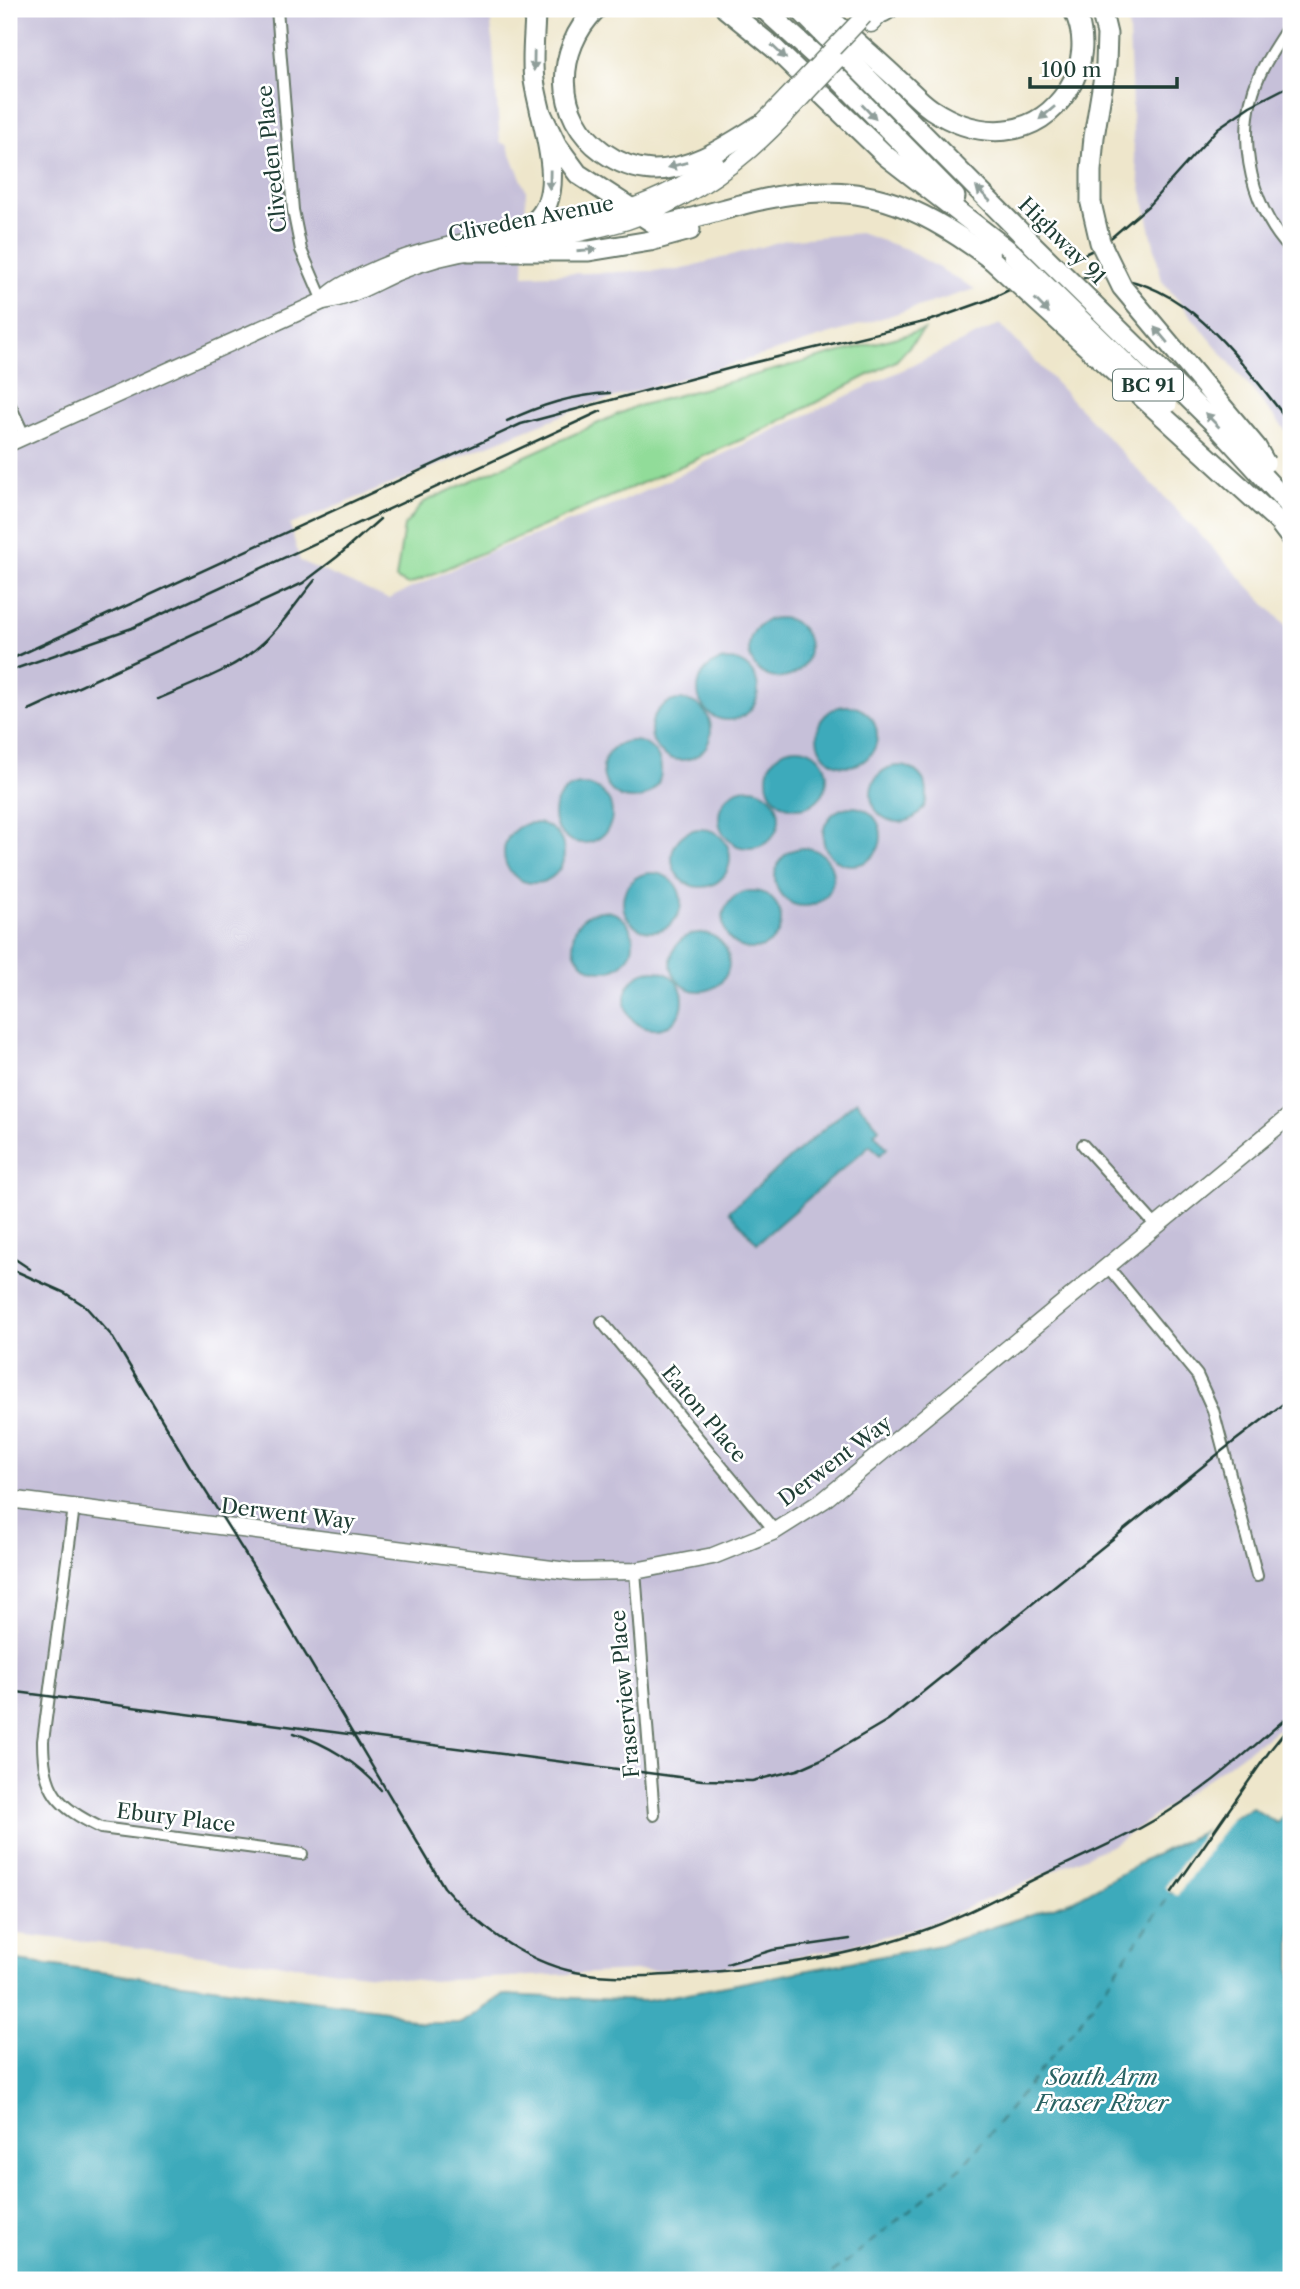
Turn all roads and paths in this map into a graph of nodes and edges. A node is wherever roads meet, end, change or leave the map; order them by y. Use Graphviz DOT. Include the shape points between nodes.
graph roads {
  1 [pos="278,9"];
  2 [pos="535,9"];
  3 [pos="596,9"];
  4 [pos="726,9"];
  5 [pos="764,9"];
  6 [pos="799,9"];
  7 [pos="819,9"];
  8 [pos="1073,9"];
  9 [pos="1101,9"];
  10 [pos="877,13"];
  11 [pos="1291,22"];
  12 [pos="790,102"];
  13 [pos="541,113"];
  14 [pos="760,125"];
  15 [pos="844,193"];
  16 [pos="636,212"];
  17 [pos="511,233"];
  18 [pos="1291,250"];
  19 [pos="470,251"];
  20 [pos="1013,254"];
  21 [pos="323,301"];
  22 [pos="9,403"];
  23 [pos="24,435"];
  24 [pos="9,443"];
  25 [pos="1287,511"];
  26 [pos="1291,538"];
  27 [pos="1291,1115"];
  28 [pos="1083,1144"];
  29 [pos="1157,1227"];
  30 [pos="1108,1267"];
  31 [pos="603,1322"];
  32 [pos="9,1499"];
  33 [pos="74,1507"];
  34 [pos="775,1531"];
  35 [pos="635,1571"];
  36 [pos="1256,1576"];
  37 [pos="654,1815"];
  38 [pos="302,1854"];
  1 -- 21 [label="street, Cliveden Place" via="293,209 301,250"];
  2 -- 13 [label="highway, one-way" via="534,79"];
  14 -- 3 [label="highway, one-way" via="709,155 671,168 652,170 613,159 592,144 575,123 566,98 564,71 570,45"];
  4 -- 20 [label="highway, one-way" via="774,48 886,156"];
  5 -- 20 [label="highway, Highway 91 / BC 91, one-way"];
  25 -- 6 [label="highway, Highway 91 / BC 91, one-way, bridge" via="1210,418"];
  8 -- 7 [label="highway, one-way" via="1079,19 1082,59 1060,102 1037,121 1014,130 986,131 931,109"];
  25 -- 9 [label="highway, one-way, bridge" via="1256,447 1122,286 1100,242 1091,203 1091,172 1107,64"];
  10 -- 12 [label="street, Cliveden Avenue, bridge"];
  11 -- 18 [label="street" via="1262,69 1247,120 1249,165 1264,211"];
  12 -- 14 [label="street, Cliveden Avenue"];
  12 -- 16 [label="street, Cliveden Avenue" via="746,154 721,173 671,204"];
  13 -- 16 [label="highway" via="578,174"];
  13 -- 17 [label="highway, one-way" via="551,164 549,199 534,221"];
  14 -- 16 [label="street, Cliveden Avenue" via="715,165"];
  15 -- 16 [label="highway" via="766,198 667,224 652,222"];
  19 -- 15 [label="highway, one-way" via="589,251 650,241"];
  15 -- 25 [label="highway, one-way, bridge" via="907,206 947,227 992,260"];
  16 -- 17 [label="street, Cliveden Avenue"];
  16 -- 19 [label="street, Cliveden Avenue" via="575,234"];
  17 -- 21 [label="street, Cliveden Avenue" via="437,247 394,261 335,288"];
  19 -- 21 [label="street, Cliveden Avenue" via="398,272 340,299"];
  20 -- 25 [label="highway, BC 91, bridge" via="1203,440"];
  21 -- 23 [label="street, Cliveden Avenue"];
  22 -- 23 [label="street"];
  23 -- 24 [label="street, Cliveden Avenue"];
  25 -- 26 [label="highway, Highway 91 / BC 91"];
  27 -- 29 [label="street, Derwent Way"];
  28 -- 29 [label="street"];
  29 -- 30 [label="street, Derwent Way"];
  30 -- 34 [label="street, Derwent Way" via="824,1500"];
  30 -- 36 [label="street" via="1197,1375 1213,1410"];
  31 -- 34 [label="street, Eaton Place"];
  32 -- 33 [label="street, Derwent Way"];
  33 -- 35 [label="street, Derwent Way" via="575,1572"];
  33 -- 38 [label="street, Ebury Place" via="43,1741 43,1768 52,1793 72,1813 101,1828"];
  34 -- 35 [label="street, Derwent Way" via="713,1556"];
  35 -- 37 [label="street, Fraserview Place"];
}
